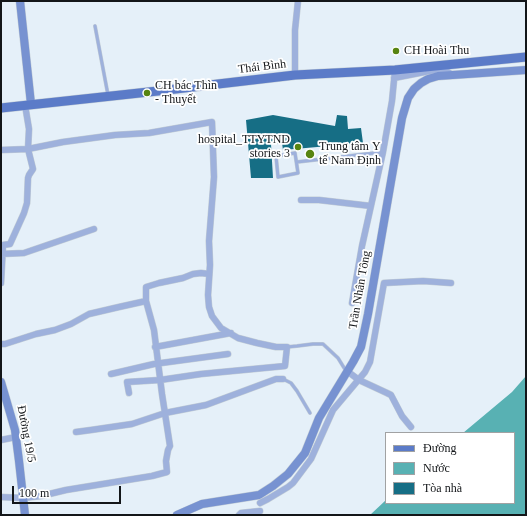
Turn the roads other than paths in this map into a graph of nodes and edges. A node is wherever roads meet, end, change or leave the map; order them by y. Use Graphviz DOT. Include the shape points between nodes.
graph roads {
  1 [pos="20,1"];
  2 [pos="298,1"];
  3 [pos="95,26"];
  4 [pos="526,57"];
  5 [pos="526,70"];
  6 [pos="394,74"];
  7 [pos="295,75"];
  8 [pos="452,75"];
  9 [pos="108,96"];
  10 [pos="28,105"];
  11 [pos="1,108"];
  12 [pos="28,149"];
  13 [pos="1,150"];
  14 [pos="383,152"];
  15 [pos="297,162"];
  16 [pos="301,200"];
  17 [pos="371,206"];
  18 [pos="94,229"];
  19 [pos="2,254"];
  20 [pos="209,274"];
  21 [pos="1,283"];
  22 [pos="451,283"];
  23 [pos="146,301"];
  24 [pos="352,303"];
  25 [pos="230,333"];
  26 [pos="1,344"];
  27 [pos="287,346"];
  28 [pos="155,347"];
  29 [pos="228,354"];
  30 [pos="158,364"];
  31 [pos="347,371"];
  32 [pos="111,374"];
  33 [pos="283,379"];
  34 [pos="160,380"];
  35 [pos="359,380"];
  36 [pos="1,382"];
  37 [pos="129,393"];
  38 [pos="165,413"];
  39 [pos="310,413"];
  40 [pos="411,427"];
  41 [pos="76,432"];
  42 [pos="16,437"];
  43 [pos="1,440"];
  44 [pos="1,497"];
  45 [pos="23,498"];
  46 [pos="259,499"];
  47 [pos="260,513"];
  48 [pos="25,515"];
  49 [pos="177,515"];
  50 [pos="239,515"];
  1 -- 10 [label="main road"];
  2 -- 7 [label="street"];
  3 -- 9 [label="lane"];
  4 -- 6 [label="main road, Thái Bình"];
  5 -- 8 [label="main road, Trần Nhân Tông"];
  6 -- 7 [label="main road, Thái Bình"];
  6 -- 8 [label="street" via="440,69"];
  6 -- 14 [label="street"];
  7 -- 9 [label="main road, Thái Bình"];
  8 -- 31 [label="main road, Trần Nhân Tông" via="438,76 421,83 414,89 405,106 363,338 358,354"];
  9 -- 10 [label="main road, Thái Bình"];
  10 -- 11 [label="main road, Thái Bình"];
  10 -- 12 [label="street"];
  12 -- 13 [label="street"];
  12 -- 19 [label="street" via="33,169 28,178 27,203 10,244 3,245"];
  12 -- 20 [label="street" via="212,122 214,177"];
  14 -- 15 [label="lane"];
  14 -- 17 [label="street"];
  15 -- 15 [label="lane" via="295,153 276,156 278,177 298,173"];
  16 -- 17 [label="street"];
  17 -- 24 [label="street"];
  18 -- 19 [label="street" via="24,252"];
  19 -- 21 [label="street"];
  20 -- 23 [label="street" via="193,274 146,287"];
  20 -- 25 [label="street" via="208,295 212,316 221,328"];
  22 -- 35 [label="street" via="384,283 370,362"];
  23 -- 26 [label="street" via="89,314 55,330"];
  23 -- 28 [label="street" via="154,330"];
  25 -- 27 [label="street" via="257,343 276,347"];
  25 -- 28 [label="street"];
  27 -- 31 [label="lane" via="323,344"];
  27 -- 34 [label="street" via="285,366"];
  28 -- 30 [label="street"];
  29 -- 30 [label="street"];
  30 -- 32 [label="street"];
  30 -- 34 [label="street"];
  31 -- 35 [label="street"];
  31 -- 46 [label="main road, Trần Nhân Tông" via="319,418 305,453 288,474"];
  33 -- 38 [label="street" via="276,379 206,405"];
  33 -- 39 [label="lane" via="291,383"];
  34 -- 37 [label="street" via="127,382"];
  34 -- 38 [label="street"];
  35 -- 40 [label="street" via="391,395"];
  35 -- 46 [label="street" via="333,410 311,459 293,483 268,499"];
  36 -- 42 [label="main road, Đường 19/5"];
  38 -- 41 [label="street" via="132,424"];
  38 -- 45 [label="street" via="170,446 166,460 167,472"];
  42 -- 43 [label="street"];
  42 -- 45 [label="main road, Đường 19/5"];
  44 -- 45 [label="street"];
  45 -- 48 [label="main road, Đường 19/5"];
  46 -- 47 [label="street"];
  46 -- 49 [label="main road, Trần Nhân Tông" via="202,504"];
  47 -- 50 [label="street"];
}
